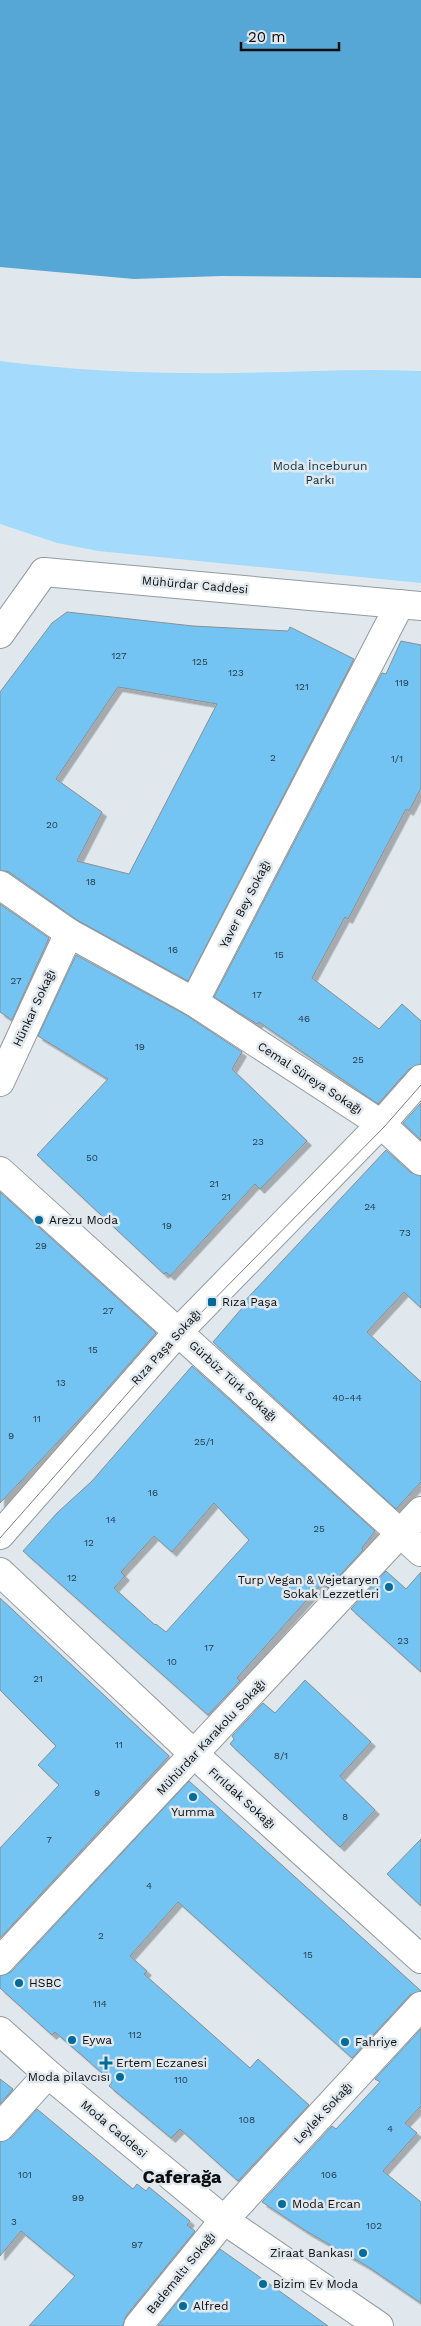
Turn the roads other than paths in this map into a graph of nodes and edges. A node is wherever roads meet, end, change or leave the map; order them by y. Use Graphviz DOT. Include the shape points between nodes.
graph roads {
  1 [pos="410,605"];
  2 [pos="0,634"];
  3 [pos="0,885"];
  4 [pos="69,933"];
  5 [pos="194,1002"];
  6 [pos="421,1079"];
  7 [pos="0,1082"];
  8 [pos="381,1124"];
  9 [pos="421,1161"];
  10 [pos="0,1171"];
  11 [pos="178,1332"];
  12 [pos="421,1511"];
  13 [pos="401,1532"];
  14 [pos="0,1535"];
  15 [pos="421,1552"];
  16 [pos="0,1572"];
  17 [pos="195,1755"];
  18 [pos="421,1959"];
  19 [pos="0,1961"];
  20 [pos="421,2006"];
  21 [pos="0,2031"];
  22 [pos="48,2074"];
  23 [pos="0,2127"];
  24 [pos="224,2220"];
  25 [pos="138,2326"];
  26 [pos="379,2326"];
  1 -- 2 [label="street, Mühürdar Caddesi" via="44,572"];
  1 -- 5 [label="street, Yaver Bey Sokağı"];
  3 -- 4 [label="street"];
  4 -- 5 [label="street"];
  4 -- 7 [label="street, Hünkar Sokağı"];
  5 -- 8 [label="street, Cemal Süreya Sokağı"];
  6 -- 8 [label="street, Rıza Paşa Sokağı"];
  8 -- 9 [label="street, Cemal Süreya Sokağı"];
  8 -- 11 [label="street, Rıza Paşa Sokağı"];
  10 -- 11 [label="street, Gürbüz Türk Sokağı"];
  11 -- 13 [label="street, Gürbüz Türk Sokağı"];
  11 -- 14 [label="street, Rıza Paşa Sokağı"];
  12 -- 13 [label="street, Mühürdar Karakolu Sokağı"];
  13 -- 15 [label="street, Gürbüz Türk Sokağı"];
  13 -- 17 [label="street, Mühürdar Karakolu Sokağı"];
  16 -- 17 [label="street, Fırıldak Sokağı"];
  17 -- 18 [label="street, Fırıldak Sokağı"];
  17 -- 19 [label="street, Mühürdar Karakolu Sokağı"];
  20 -- 24 [label="street, Leylek Sokağı"];
  21 -- 22 [label="street, Moda Caddesi"];
  22 -- 23 [label="street"];
  22 -- 24 [label="street, Moda Caddesi"];
  24 -- 25 [label="street, Bademaltı Sokağı"];
  24 -- 26 [label="street, Moda Caddesi"];
}
